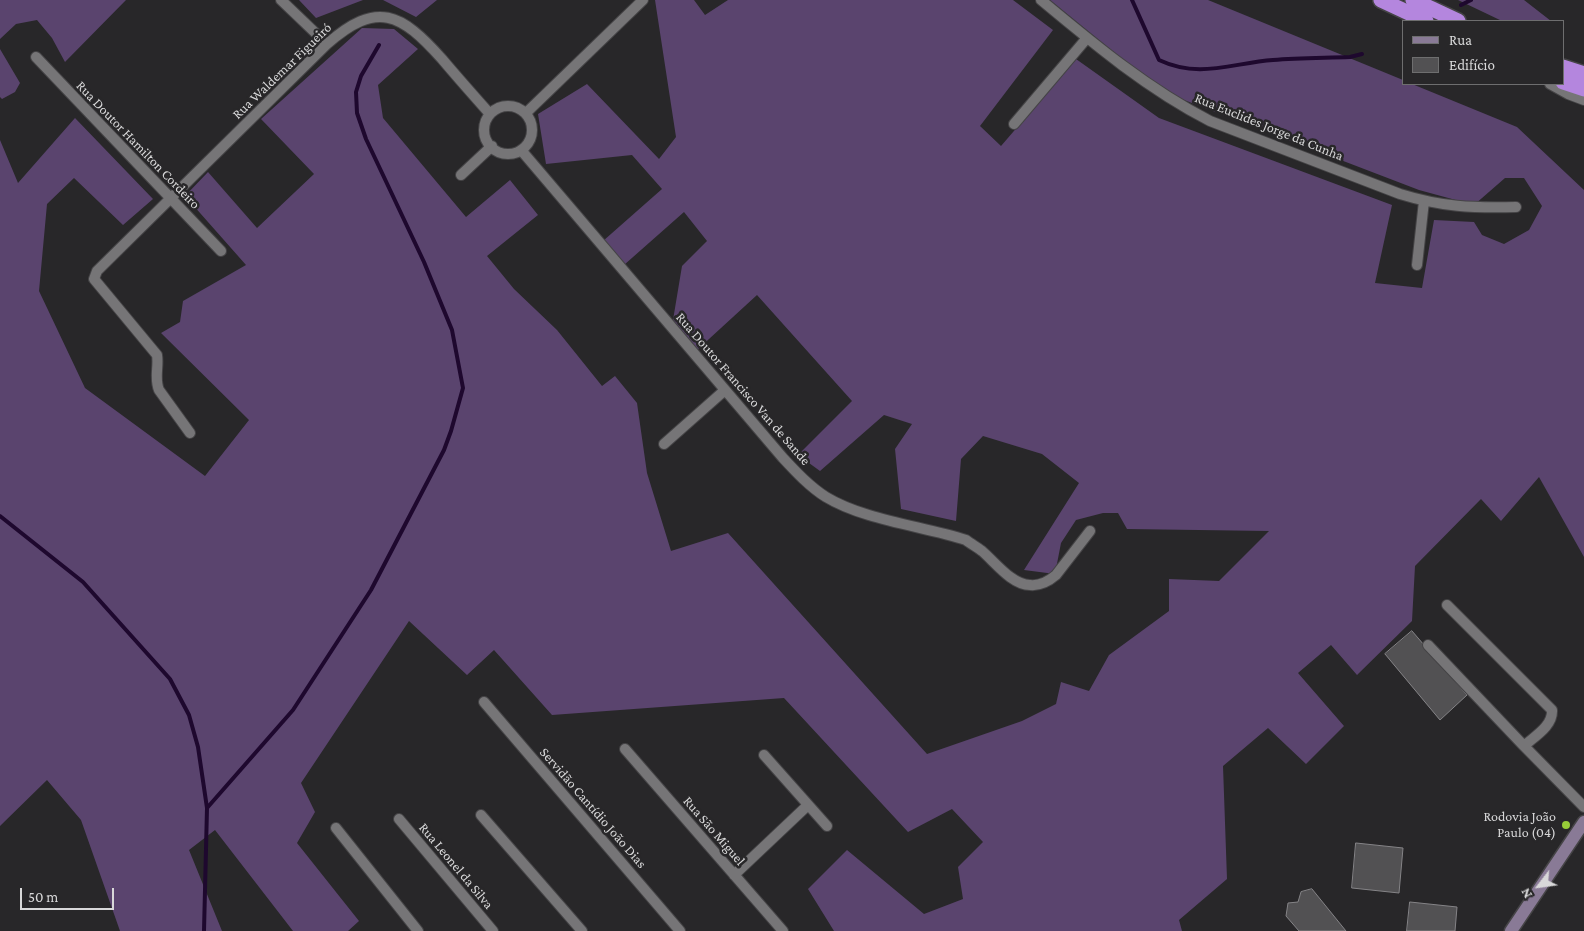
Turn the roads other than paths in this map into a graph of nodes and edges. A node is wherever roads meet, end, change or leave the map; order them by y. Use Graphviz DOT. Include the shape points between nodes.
graph roads {
  1 [pos="281,0"];
  2 [pos="643,0"];
  3 [pos="1042,0"];
  4 [pos="1381,0"];
  5 [pos="1414,0"];
  6 [pos="1424,20"];
  7 [pos="1456,20"];
  8 [pos="1087,38"];
  9 [pos="327,44"];
  10 [pos="36,57"];
  11 [pos="1564,67"];
  12 [pos="1584,74"];
  13 [pos="1564,82"];
  14 [pos="1552,85"];
  15 [pos="1584,89"];
  16 [pos="1584,100"];
  17 [pos="526,113"];
  18 [pos="490,114"];
  19 [pos="1014,124"];
  20 [pos="492,146"];
  21 [pos="521,150"];
  22 [pos="461,175"];
  23 [pos="171,199"];
  24 [pos="1424,201"];
  25 [pos="1516,207"];
  26 [pos="221,252"];
  27 [pos="1417,265"];
  28 [pos="725,390"];
  29 [pos="190,433"];
  30 [pos="664,444"];
  31 [pos="1090,532"];
  32 [pos="1447,605"];
  33 [pos="1428,645"];
  34 [pos="484,702"];
  35 [pos="1524,746"];
  36 [pos="624,749"];
  37 [pos="764,755"];
  38 [pos="808,805"];
  39 [pos="1584,807"];
  40 [pos="481,815"];
  41 [pos="399,819"];
  42 [pos="1584,822"];
  43 [pos="827,826"];
  44 [pos="336,828"];
  45 [pos="734,875"];
  46 [pos="418,931"];
  47 [pos="493,931"];
  48 [pos="582,931"];
  49 [pos="680,931"];
  50 [pos="783,931"];
  51 [pos="1511,931"];
  1 -- 9 [label="street"];
  2 -- 17 [label="street"];
  3 -- 8 [label="street, Rua Euclides Jorge da Cunha"];
  4 -- 6 [label="highway"];
  5 -- 7 [label="highway"];
  8 -- 19 [label="street"];
  8 -- 24 [label="street, Rua Euclides Jorge da Cunha" via="1142,80 1210,121"];
  9 -- 18 [label="street, Rua Waldemar Figueiró" via="358,21 383,17 397,20 418,33"];
  9 -- 23 [label="street, Rua Waldemar Figueiró"];
  10 -- 23 [label="street, Rua Doutor Hamilton Cordeiro"];
  11 -- 12 [label="highway"];
  13 -- 15 [label="highway"];
  14 -- 16 [label="street"];
  17 -- 18 [label="street" via="519,108 504,106"];
  17 -- 21 [label="street" via="532,133"];
  18 -- 20 [label="street" via="485,134"];
  20 -- 21 [label="street" via="506,153"];
  20 -- 22 [label="street"];
  21 -- 28 [label="street, Rua Doutor Francisco Van de Sande"];
  23 -- 26 [label="street, Rua Doutor Hamilton Cordeiro"];
  23 -- 29 [label="street, Rua Waldemar Figueiró" via="97,271 94,279 157,355 158,390"];
  24 -- 25 [label="street, Rua Euclides Jorge da Cunha" via="1460,207"];
  24 -- 27 [label="street"];
  28 -- 30 [label="street"];
  28 -- 31 [label="street, Rua Doutor Francisco Van de Sande" via="793,468 826,496 858,512 966,540 1020,583 1040,584 1056,575"];
  32 -- 35 [label="street" via="1552,710 1553,718"];
  33 -- 35 [label="street"];
  34 -- 49 [label="street, Servidão Cantídio João Dias"];
  35 -- 39 [label="street"];
  36 -- 45 [label="street, Rua São Miguel"];
  37 -- 38 [label="street"];
  38 -- 43 [label="street"];
  38 -- 45 [label="street"];
  40 -- 48 [label="street"];
  41 -- 47 [label="street, Rua Leonel da Silva"];
  42 -- 51 [label="main road"];
  44 -- 46 [label="street"];
  45 -- 50 [label="street, Rua São Miguel"];
}
